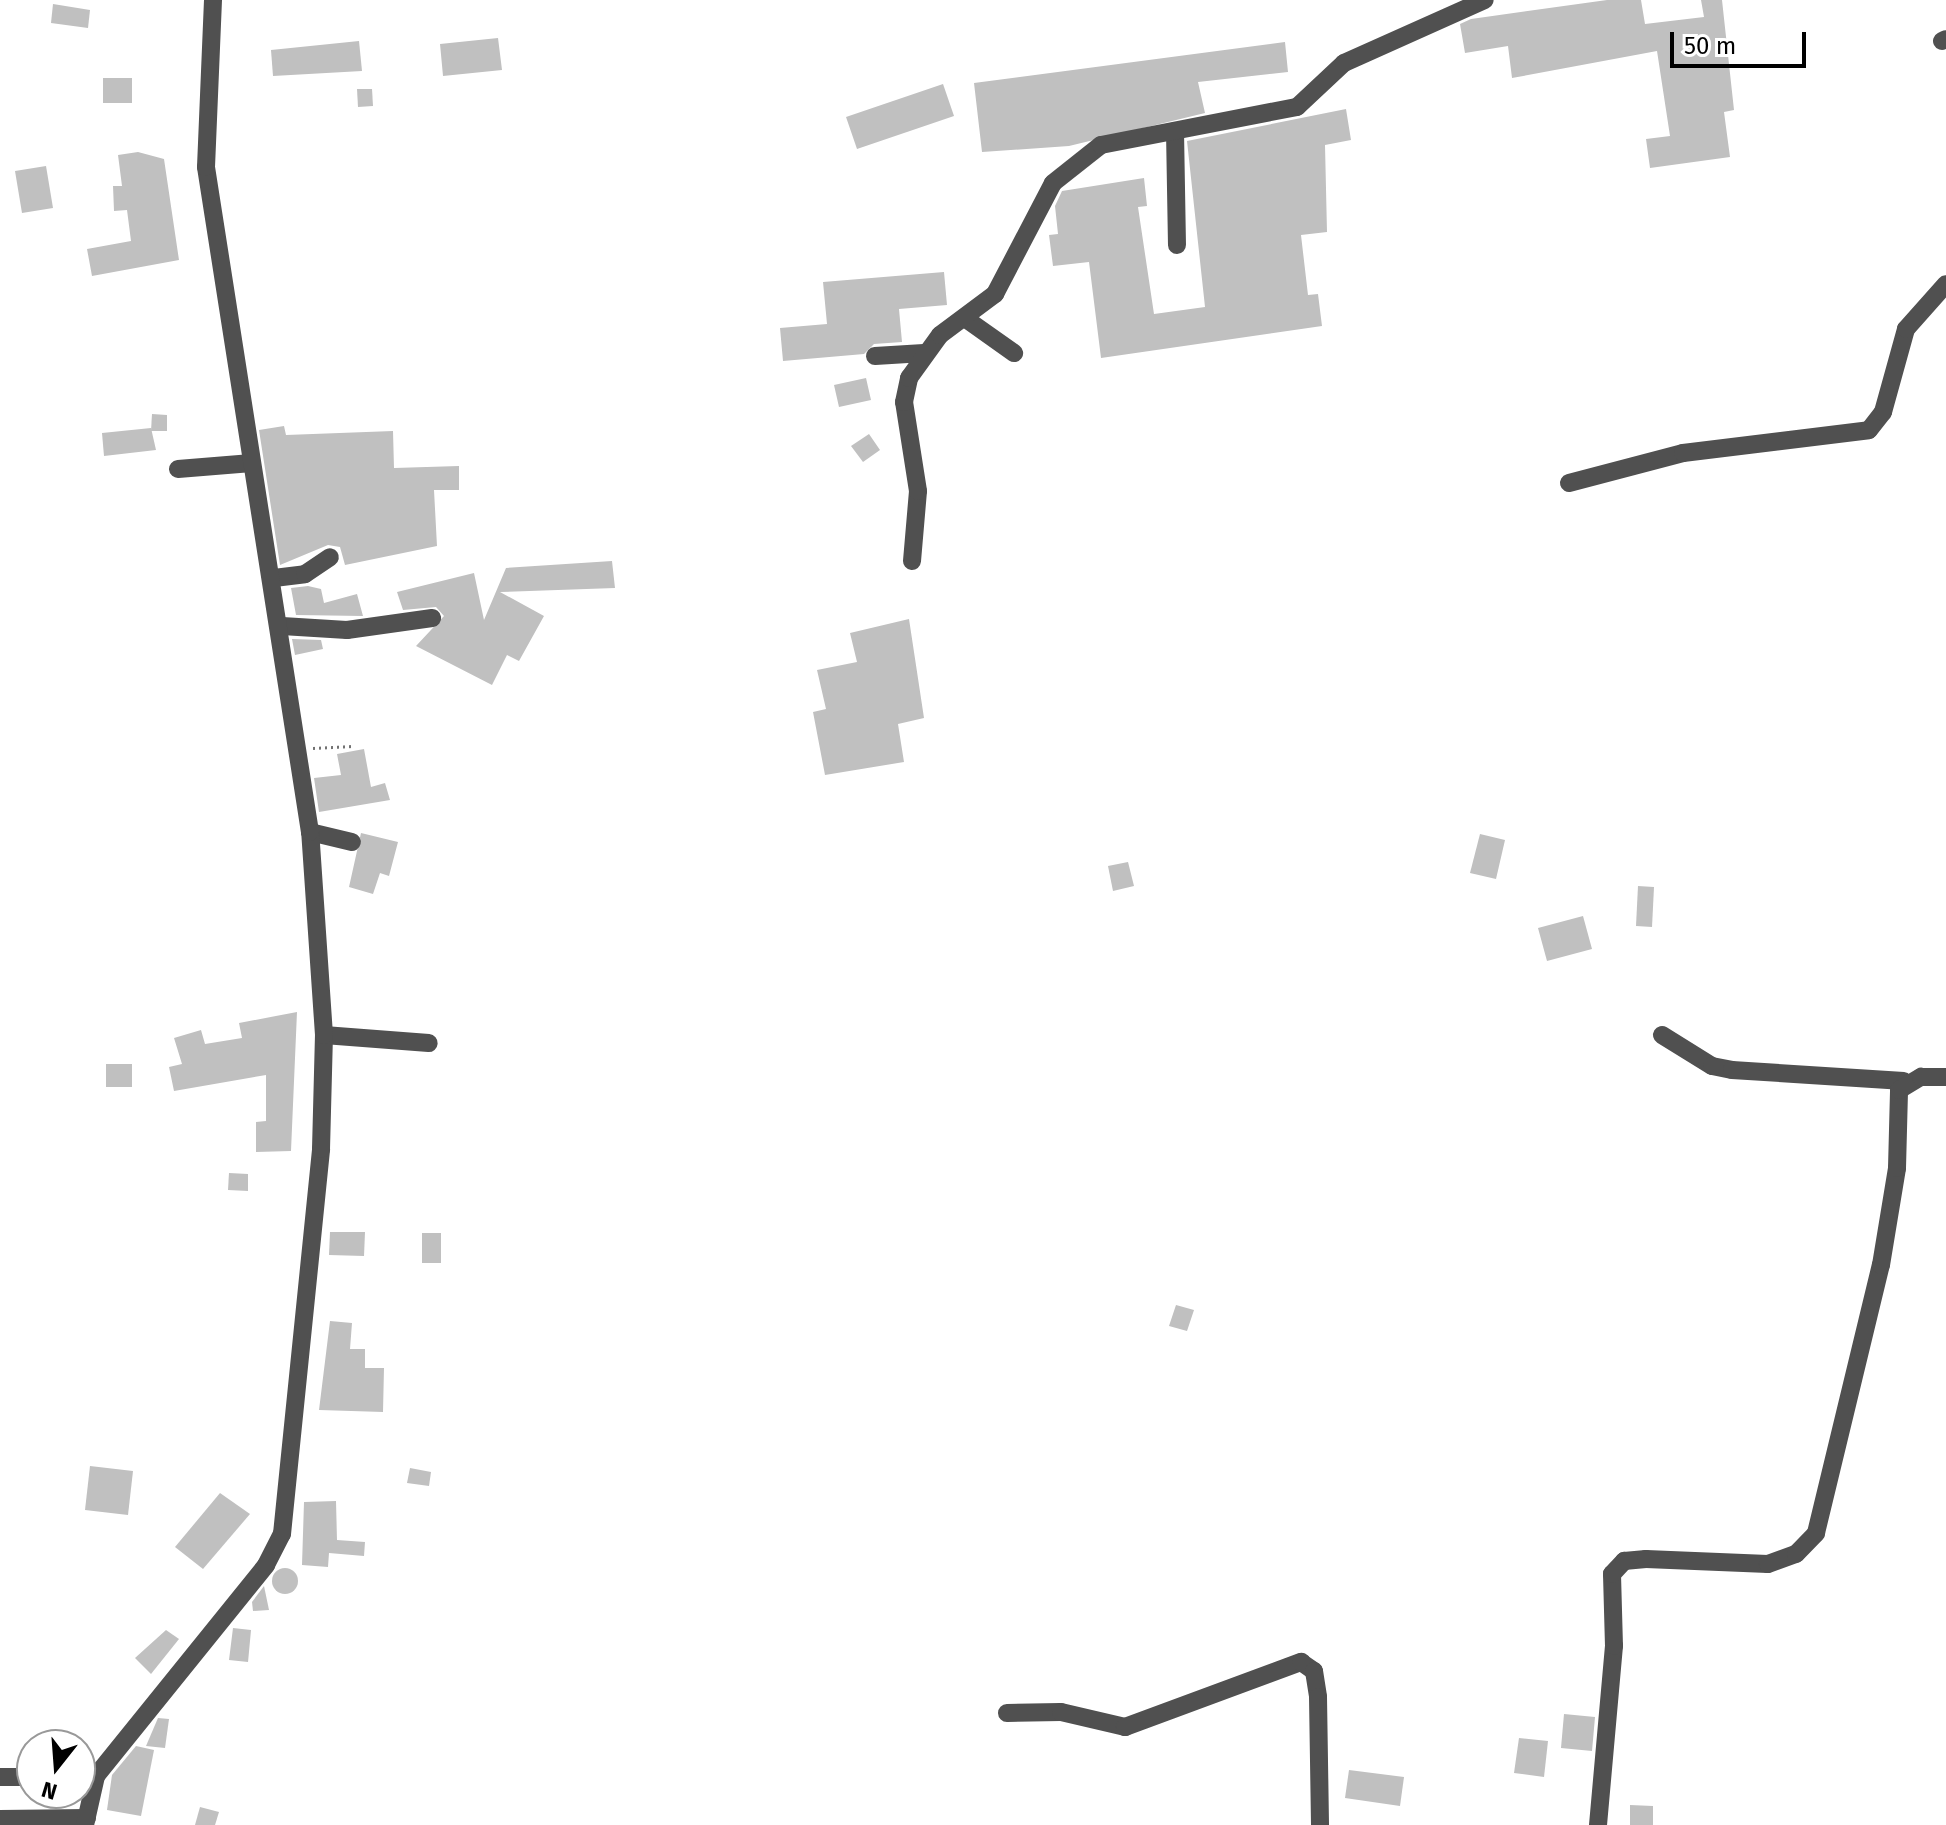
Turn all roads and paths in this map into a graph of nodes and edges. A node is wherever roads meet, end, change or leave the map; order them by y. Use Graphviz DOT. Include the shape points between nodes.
graph roads {
  1 [pos="213,0"];
  2 [pos="1485,0"];
  3 [pos="1175,131"];
  4 [pos="1177,245"];
  5 [pos="1946,284"];
  6 [pos="966,319"];
  7 [pos="924,353"];
  8 [pos="1014,353"];
  9 [pos="875,356"];
  10 [pos="252,463"];
  11 [pos="178,469"];
  12 [pos="1569,483"];
  13 [pos="330,557"];
  14 [pos="912,561"];
  15 [pos="274,578"];
  16 [pos="432,618"];
  17 [pos="282,626"];
  18 [pos="353,746"];
  19 [pos="300,749"];
  20 [pos="310,832"];
  21 [pos="352,842"];
  22 [pos="324,1035"];
  23 [pos="1662,1035"];
  24 [pos="429,1043"];
  25 [pos="1946,1077"];
  26 [pos="1904,1081"];
  27 [pos="1007,1713"];
  28 [pos="96,1767"];
  29 [pos="0,1819"];
  30 [pos="86,1822"];
  31 [pos="1320,1825"];
  32 [pos="1598,1825"];
  1 -- 10 [label="street" via="206,167"];
  2 -- 3 [label="street" via="1344,63 1297,107"];
  3 -- 4 [label="street"];
  3 -- 6 [label="street" via="1101,145 1053,183 995,294"];
  5 -- 12 [label="street" via="1906,329 1883,412 1869,430 1683,453"];
  6 -- 7 [label="street"];
  6 -- 8 [label="street"];
  7 -- 9 [label="street"];
  7 -- 14 [label="street" via="904,402 918,491"];
  10 -- 11 [label="street"];
  10 -- 15 [label="street"];
  13 -- 15 [label="street" via="305,574"];
  15 -- 17 [label="street"];
  16 -- 17 [label="street" via="347,630"];
  17 -- 19 [label="street"];
  18 -- 19 [label="path"];
  19 -- 20 [label="street"];
  20 -- 21 [label="street"];
  20 -- 22 [label="street"];
  22 -- 24 [label="street"];
  22 -- 28 [label="street" via="321,1149 282,1534 266,1565"];
  23 -- 26 [label="street" via="1732,1070"];
  25 -- 26 [label="street"];
  26 -- 32 [label="street" via="1881,1265 1816,1533 1796,1554 1768,1564 1646,1559 1624,1561 1612,1574 1614,1646"];
  27 -- 31 [label="street" via="1061,1712 1125,1727 1301,1662 1314,1671 1318,1697"];
  29 -- 30 [label="street"];
}
